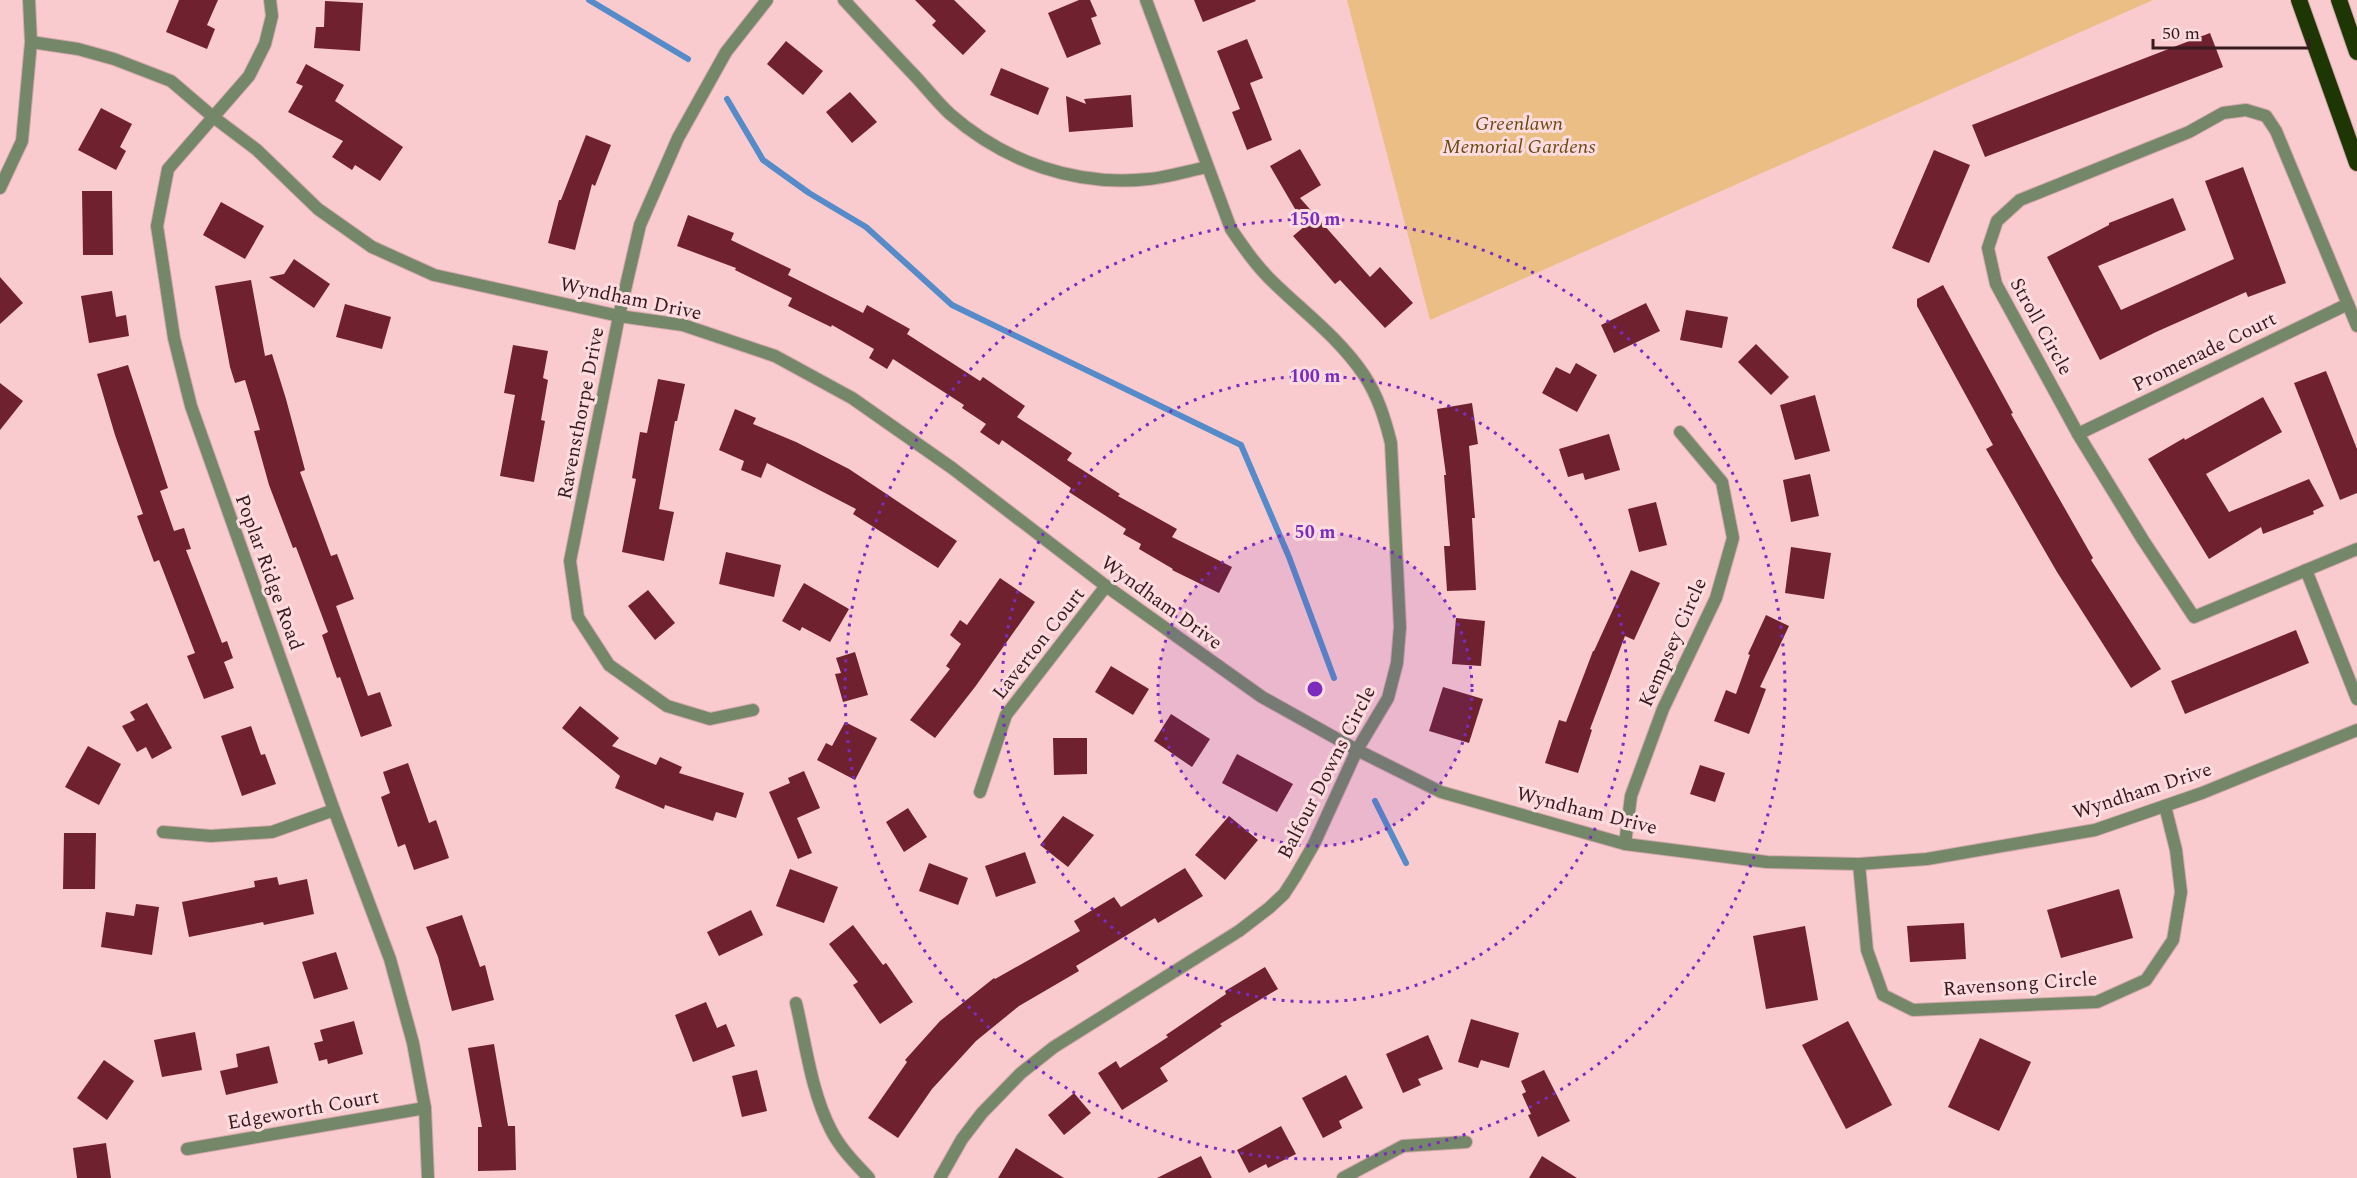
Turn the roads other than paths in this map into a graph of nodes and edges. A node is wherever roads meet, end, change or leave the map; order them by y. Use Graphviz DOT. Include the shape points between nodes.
graph roads {
  1 [pos="28,0"];
  2 [pos="270,0"];
  3 [pos="767,0"];
  4 [pos="844,0"];
  5 [pos="1146,0"];
  6 [pos="2299,0"];
  7 [pos="2339,0"];
  8 [pos="31,42"];
  9 [pos="2357,52"];
  10 [pos="212,116"];
  11 [pos="2357,163"];
  12 [pos="1207,167"];
  13 [pos="0,188"];
  14 [pos="2348,304"];
  15 [pos="619,316"];
  16 [pos="2357,326"];
  17 [pos="1680,432"];
  18 [pos="2078,434"];
  19 [pos="2357,549"];
  20 [pos="2306,570"];
  21 [pos="1106,586"];
  22 [pos="2357,699"];
  23 [pos="753,711"];
  24 [pos="2357,730"];
  25 [pos="1357,750"];
  26 [pos="980,792"];
  27 [pos="2165,806"];
  28 [pos="334,810"];
  29 [pos="163,832"];
  30 [pos="1625,843"];
  31 [pos="1859,864"];
  32 [pos="796,1003"];
  33 [pos="425,1108"];
  34 [pos="1466,1142"];
  35 [pos="187,1149"];
  36 [pos="428,1178"];
  37 [pos="869,1178"];
  38 [pos="940,1178"];
  39 [pos="1343,1178"];
  1 -- 8 [label="street"];
  2 -- 10 [label="street, Poplar Ridge Road" via="273,16 265,44 249,76"];
  3 -- 15 [label="street, Ravensthorpe Drive" via="726,52 678,138 640,225"];
  4 -- 12 [label="street" via="949,113 1010,154 1080,178 1149,179"];
  5 -- 12 [label="street, Balfour Downs Circle"];
  6 -- 11 [label="highway"];
  7 -- 9 [label="highway"];
  8 -- 10 [label="street, Wyndham Drive" via="87,51 171,81"];
  8 -- 13 [label="street" via="22,141"];
  10 -- 15 [label="street, Wyndham Drive" via="257,150 318,209 372,247 434,275"];
  10 -- 28 [label="street, Poplar Ridge Road" via="168,169 157,226 174,338 191,406"];
  12 -- 25 [label="street, Balfour Downs Circle" via="1232,229 1249,255 1364,375 1392,443 1400,627 1397,663 1388,698"];
  14 -- 16 [label="street, Stroll Circle"];
  14 -- 18 [label="street, Promenade Court"];
  14 -- 18 [label="street, Stroll Circle" via="2276,131 2266,116 2246,110 2223,113 2189,132 2020,200 1997,221 1988,248 1996,284"];
  15 -- 21 [label="street, Wyndham Drive" via="683,325 775,356 852,398 952,468"];
  15 -- 23 [label="street, Ravensthorpe Drive" via="570,561 578,617 609,665 667,706 710,719"];
  17 -- 30 [label="street, Kempsey Circle" via="1722,482 1733,538 1716,598 1663,709 1631,796"];
  18 -- 20 [label="street, Stroll Circle" via="2194,617"];
  19 -- 20 [label="street, Stroll Circle"];
  20 -- 22 [label="street"];
  21 -- 25 [label="street, Wyndham Drive" via="1262,697"];
  21 -- 26 [label="street, Laverton Court" via="1006,715"];
  24 -- 27 [label="street, Wyndham Drive"];
  25 -- 30 [label="street, Wyndham Drive" via="1441,792"];
  25 -- 38 [label="street, Balfour Downs Circle" via="1314,843 1284,894 1239,931 1054,1047 1021,1073 982,1113"];
  27 -- 31 [label="street, Wyndham Drive" via="2095,830 1927,860"];
  27 -- 31 [label="street, Ravensong Circle" via="2181,892 2173,940 2146,980 2097,1002 1913,1010 1883,995 1868,950"];
  28 -- 29 [label="street" via="273,832 211,836"];
  28 -- 33 [label="street, Poplar Ridge Road" via="390,959 413,1042"];
  30 -- 31 [label="street, Wyndham Drive" via="1767,862"];
  32 -- 37 [label="street" via="828,1122 851,1159"];
  33 -- 35 [label="street, Edgeworth Court"];
  33 -- 36 [label="street, Poplar Ridge Road"];
  34 -- 39 [label="street" via="1403,1146"];
}
